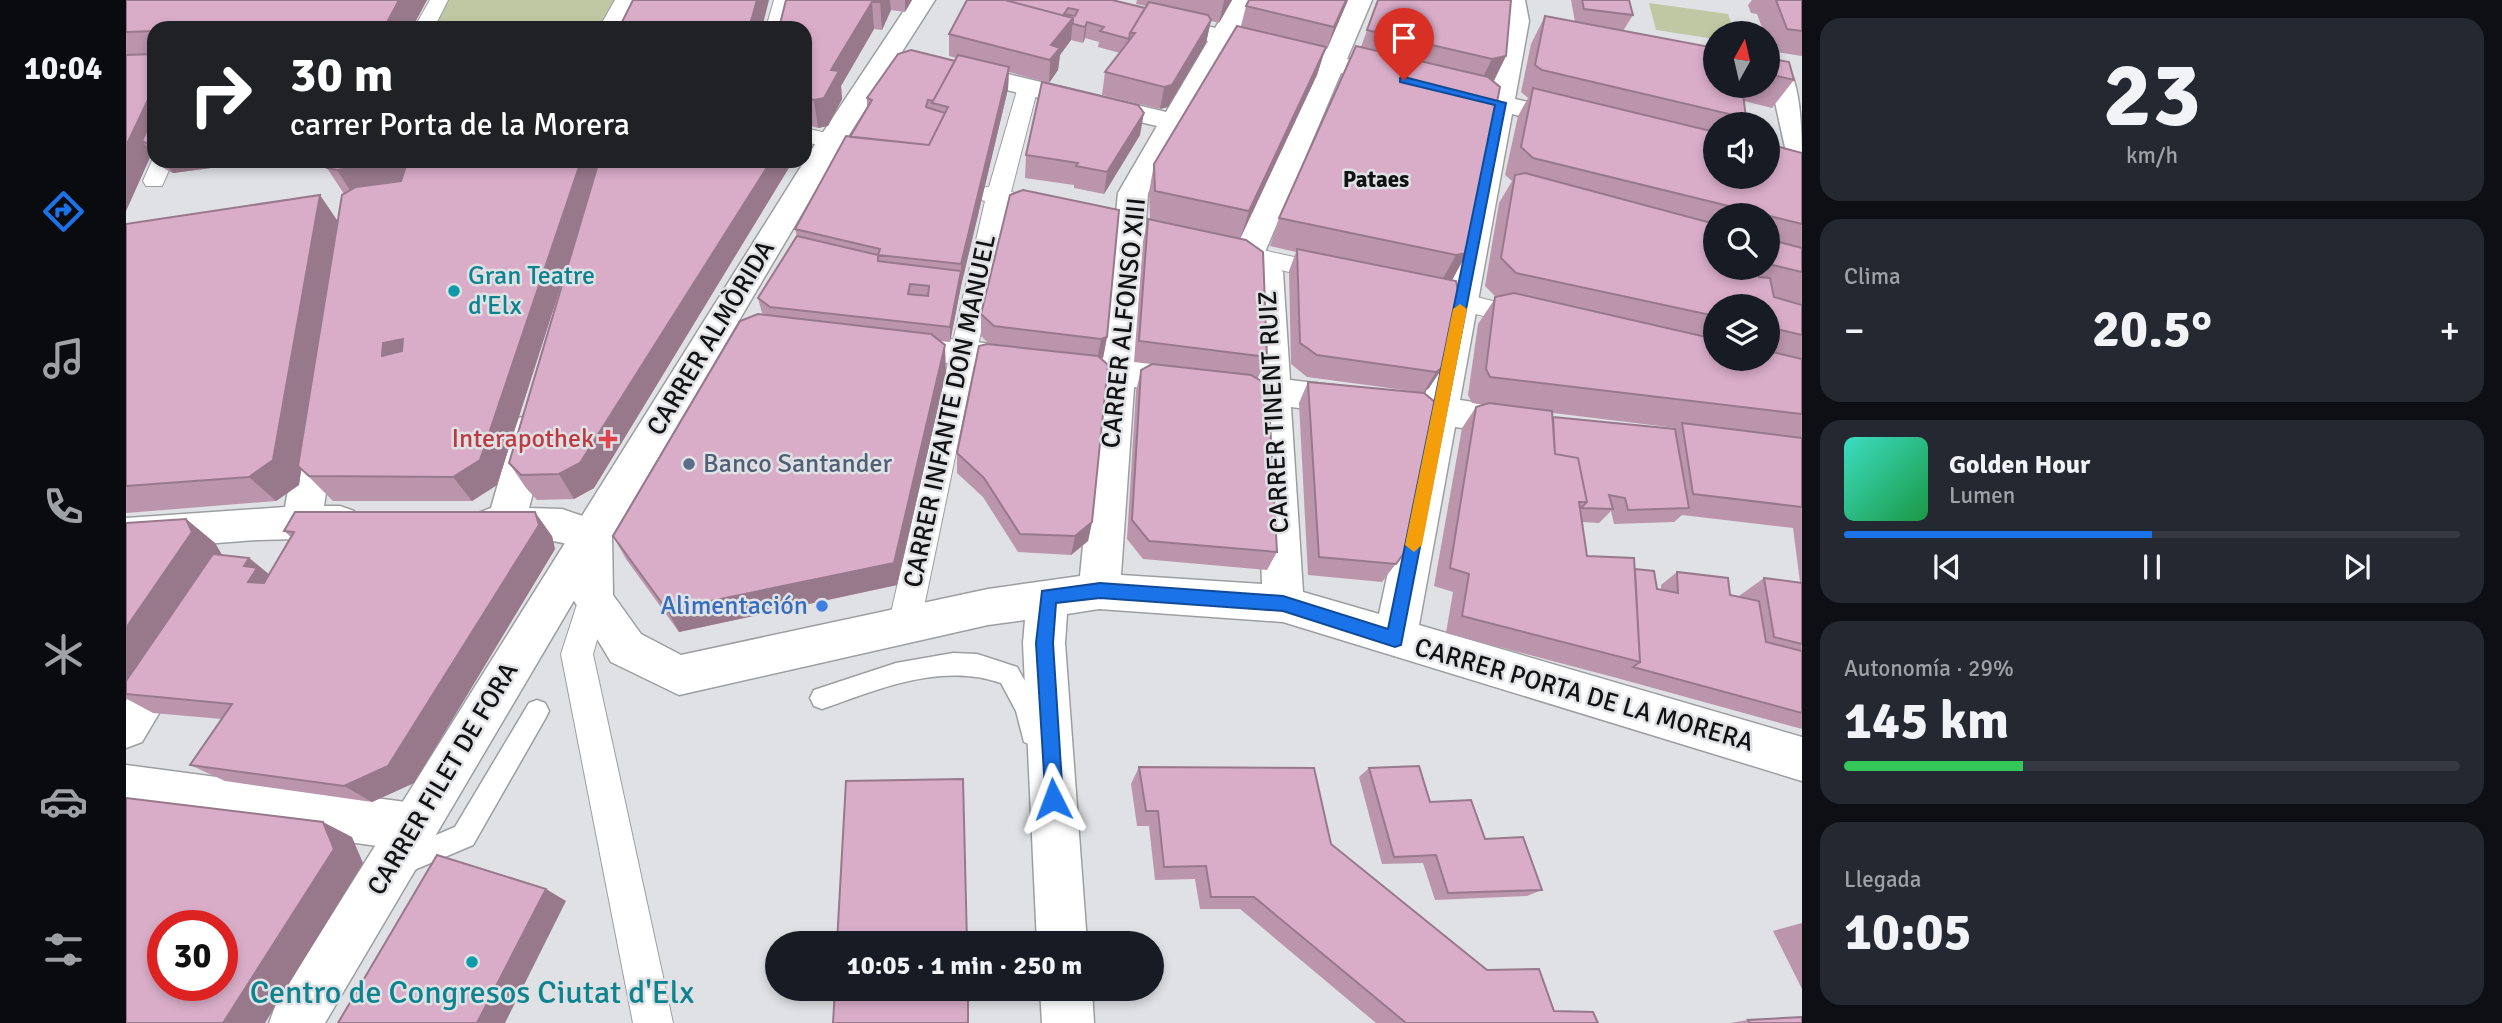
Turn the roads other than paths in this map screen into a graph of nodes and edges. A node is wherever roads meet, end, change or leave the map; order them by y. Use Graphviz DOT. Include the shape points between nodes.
graph roads {
  1 [pos="439,0"];
  2 [pos="625,0"];
  3 [pos="783,0"];
  4 [pos="923,0"];
  5 [pos="1066,0"];
  6 [pos="1244,0"];
  7 [pos="1360,0"];
  8 [pos="1120,6"];
  9 [pos="1523,13"];
  10 [pos="428,21"];
  11 [pos="613,21"];
  12 [pos="778,21"];
  13 [pos="1224,37"];
  14 [pos="1332,63"];
  15 [pos="936,65"];
  16 [pos="1784,84"];
  17 [pos="1028,87"];
  18 [pos="1501,103"];
  19 [pos="1173,122"];
  20 [pos="1594,126"];
  21 [pos="818,138"];
  22 [pos="802,168"];
  23 [pos="1794,170"];
  24 [pos="990,195"];
  25 [pos="1064,212"];
  26 [pos="1209,246"];
  27 [pos="1248,254"];
  28 [pos="1356,278"];
  29 [pos="1422,293"];
  30 [pos="1461,302"];
  31 [pos="720,323"];
  32 [pos="1557,324"];
  33 [pos="758,327"];
  34 [pos="855,340"];
  35 [pos="965,354"];
  36 [pos="1118,372"];
  37 [pos="324,387"];
  38 [pos="1273,390"];
  39 [pos="539,404"];
  40 [pos="1440,412"];
  41 [pos="1561,426"];
  42 [pos="302,521"];
  43 [pos="370,522"];
  44 [pos="451,523"];
  45 [pos="257,524"];
  46 [pos="506,524"];
  47 [pos="126,534"];
  48 [pos="592,536"];
  49 [pos="232,563"];
  50 [pos="1100,591"];
  51 [pos="1048,597"];
  52 [pos="593,599"];
  53 [pos="1283,604"];
  54 [pos="904,626"];
  55 [pos="187,633"];
  56 [pos="1395,639"];
  57 [pos="822,698"];
  58 [pos="537,711"];
  59 [pos="126,727"];
  60 [pos="1802,759"];
  61 [pos="126,788"];
  62 [pos="413,827"];
  63 [pos="388,868"];
  64 [pos="1058,878"];
  65 [pos="1061,931"];
  66 [pos="1067,1001"];
  67 [pos="295,1023"];
  68 [pos="653,1023"];
  69 [pos="1068,1023"];
  1 -- 10 [label="street"];
  2 -- 11 [label="street"];
  3 -- 12 [label="street"];
  4 -- 21 [label="street, CARRER ALMÒRIDA" via="899,55"];
  5 -- 8 [label="street"];
  6 -- 13 [label="street, CARRER ALFONSO XIII"];
  7 -- 14 [label="street, CARRER TINENT RUIZ"];
  8 -- 13 [label="street"];
  9 -- 18 [label="street" via="1517,21"];
  13 -- 14 [label="street"];
  13 -- 19 [label="street, CARRER ALFONSO XIII"];
  14 -- 18 [label="street"];
  14 -- 27 [label="street, CARRER TINENT RUIZ"];
  15 -- 17 [label="street"];
  16 -- 23 [label="street"];
  17 -- 19 [label="street"];
  17 -- 24 [label="street, CARRER INFANTE DON MANUEL"];
  18 -- 20 [label="street"];
  18 -- 30 [label="street" via="1497,190"];
  19 -- 36 [label="street, CARRER ALFONSO XIII" via="1133,193"];
  22 -- 31 [label="street, CARRER ALMÒRIDA"];
  24 -- 25 [label="street"];
  24 -- 35 [label="street, CARRER INFANTE DON MANUEL"];
  26 -- 27 [label="street"];
  27 -- 28 [label="street"];
  27 -- 38 [label="street, CARRER TINENT RUIZ" via="1267,272"];
  29 -- 30 [label="street"];
  30 -- 32 [label="street"];
  30 -- 40 [label="street"];
  31 -- 33 [label="street"];
  31 -- 48 [label="street, CARRER ALMÒRIDA"];
  34 -- 35 [label="street"];
  35 -- 36 [label="street"];
  35 -- 54 [label="street, CARRER INFANTE DON MANUEL"];
  36 -- 38 [label="street"];
  36 -- 50 [label="street, CARRER ALFONSO XIII"];
  37 -- 42 [label="street"];
  38 -- 40 [label="street"];
  38 -- 53 [label="street, CARRER TINENT RUIZ"];
  39 -- 46 [label="street"];
  40 -- 41 [label="street"];
  40 -- 56 [label="street"];
  42 -- 43 [label="street"];
  42 -- 45 [label="street"];
  44 -- 46 [label="street"];
  45 -- 47 [label="street"];
  45 -- 49 [label="street"];
  46 -- 48 [label="street" via="562,525"];
  48 -- 52 [label="street"];
  48 -- 62 [label="street, CARRER FILET DE FORA"];
  50 -- 51 [label="street, CARRER PORTA DE LA MORERA"];
  50 -- 53 [label="street, CARRER PORTA DE LA MORERA"];
  51 -- 54 [label="street, CARRER PORTA DE LA MORERA"];
  51 -- 64 [label="street" via="1044,643"];
  52 -- 54 [label="street, CARRER PORTA DE LA MORERA" via="626,648 679,675"];
  52 -- 68 [label="street" via="577,654"];
  53 -- 56 [label="street, CARRER PORTA DE LA MORERA"];
  55 -- 59 [label="street"];
  56 -- 60 [label="street, CARRER PORTA DE LA MORERA"];
  57 -- 64 [label="lane" via="876,678 936,666 974,664 1009,675 1027,709 1046,791"];
  58 -- 63 [label="lane" via="464,836"];
  61 -- 62 [label="street"];
  62 -- 63 [label="street, CARRER FILET DE FORA"];
  63 -- 67 [label="street, CARRER FILET DE FORA"];
  64 -- 65 [label="street"];
  66 -- 69 [label="street"];
}
